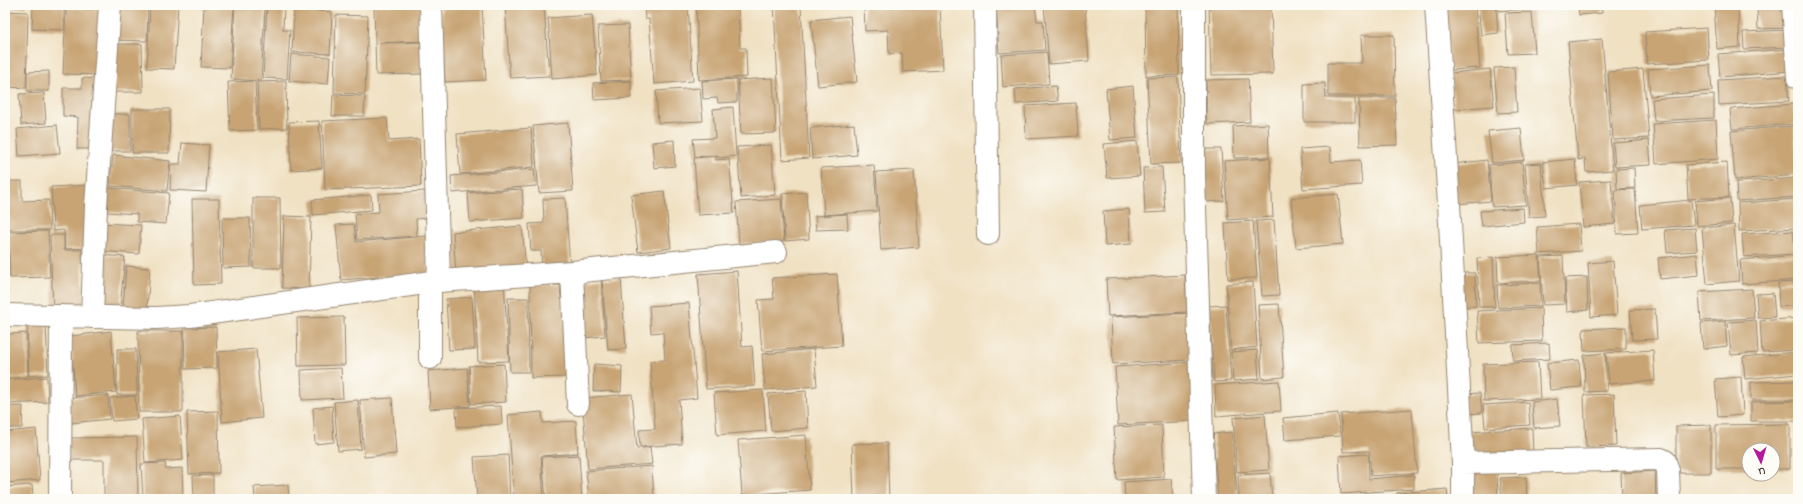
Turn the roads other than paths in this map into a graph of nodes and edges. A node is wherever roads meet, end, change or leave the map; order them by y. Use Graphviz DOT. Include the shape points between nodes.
graph roads {
  1 [pos="110,5"];
  2 [pos="431,5"];
  3 [pos="985,5"];
  4 [pos="1194,5"];
  5 [pos="1436,5"];
  6 [pos="1793,5"];
  7 [pos="1798,78"];
  8 [pos="988,234"];
  9 [pos="776,252"];
  10 [pos="572,272"];
  11 [pos="434,281"];
  12 [pos="5,315"];
  13 [pos="62,316"];
  14 [pos="92,317"];
  15 [pos="430,358"];
  16 [pos="578,404"];
  17 [pos="1463,462"];
  18 [pos="60,499"];
  19 [pos="1204,499"];
  20 [pos="1463,499"];
  21 [pos="1669,499"];
  1 -- 14 [label="street" via="96,206"];
  2 -- 11 [label="street"];
  3 -- 8 [label="street"];
  4 -- 19 [label="street" via="1194,176"];
  5 -- 17 [label="street"];
  6 -- 7 [label="street"];
  9 -- 10 [label="street"];
  10 -- 11 [label="street"];
  10 -- 16 [label="street"];
  11 -- 14 [label="street" via="190,316"];
  11 -- 15 [label="street"];
  12 -- 13 [label="street"];
  13 -- 14 [label="street"];
  13 -- 18 [label="street"];
  17 -- 20 [label="street"];
  17 -- 21 [label="street" via="1661,459 1665,461 1668,471"];
}
